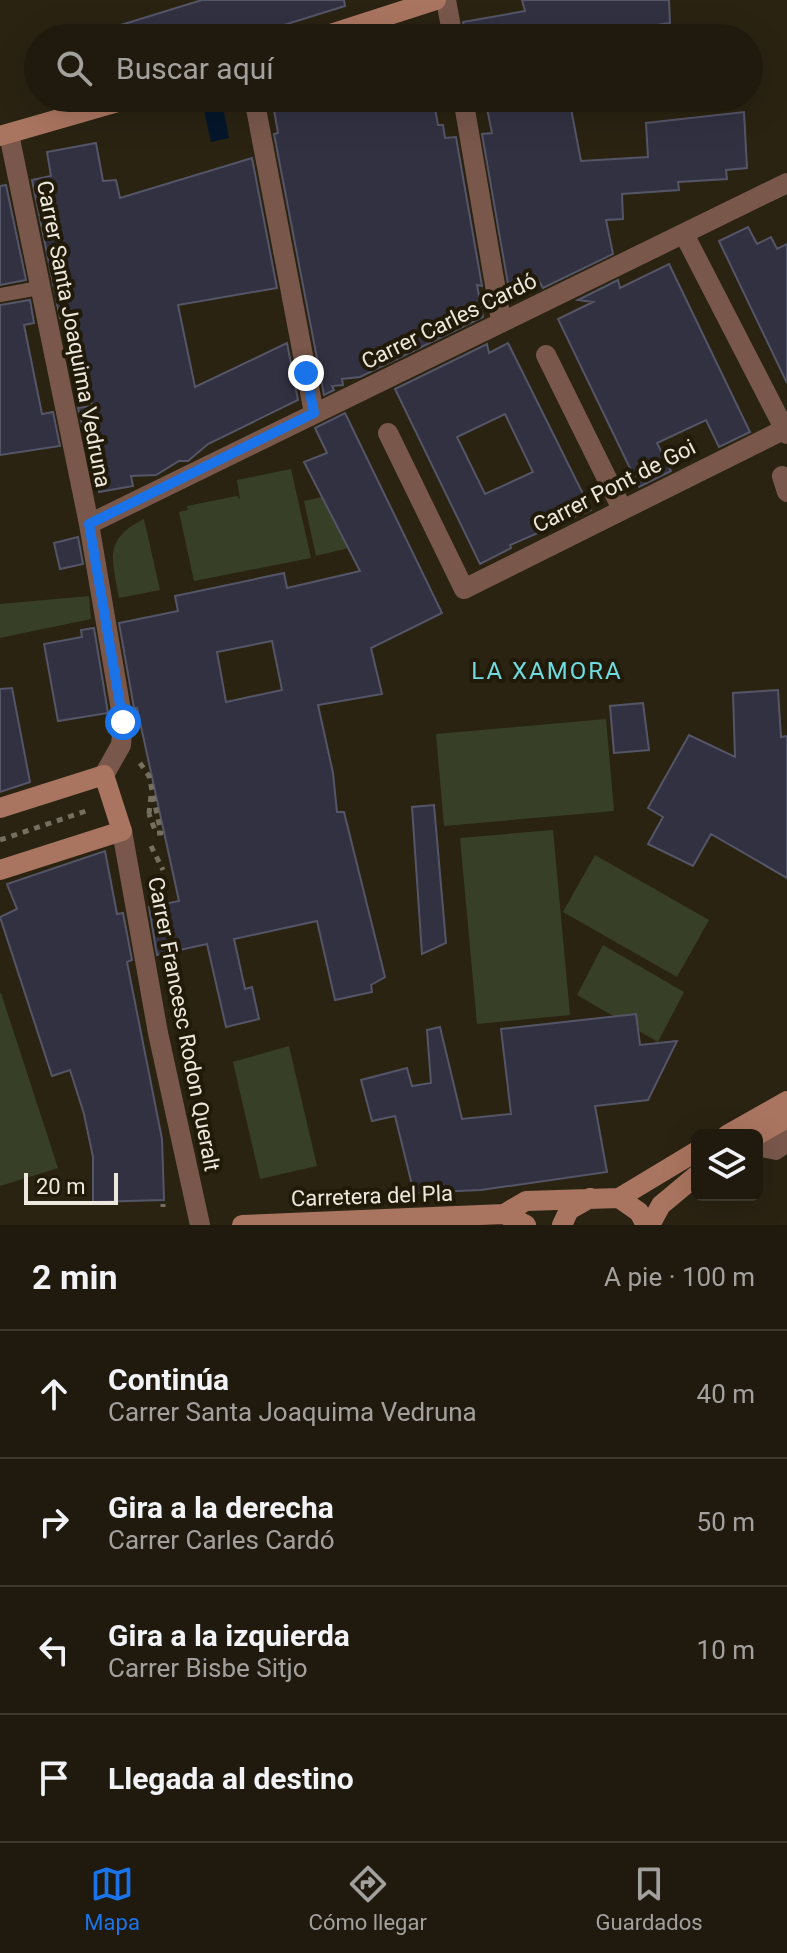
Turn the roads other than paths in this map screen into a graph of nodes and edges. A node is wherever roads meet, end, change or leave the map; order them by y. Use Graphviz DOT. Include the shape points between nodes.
graph roads {
  1 [pos="436,0"];
  2 [pos="446,0"];
  3 [pos="361,24"];
  4 [pos="450,24"];
  5 [pos="84,112"];
  6 [pos="257,112"];
  7 [pos="465,112"];
  8 [pos="5,135"];
  9 [pos="787,183"];
  10 [pos="684,234"];
  11 [pos="39,288"];
  12 [pos="0,295"];
  13 [pos="501,320"];
  14 [pos="546,355"];
  15 [pos="314,413"];
  16 [pos="785,430"];
  17 [pos="388,433"];
  18 [pos="622,509"];
  19 [pos="89,524"];
  20 [pos="104,775"];
  21 [pos="0,808"];
  22 [pos="122,831"];
  23 [pos="0,870"];
  24 [pos="787,1101"];
  25 [pos="787,1118"];
  26 [pos="738,1129"];
  27 [pos="763,1132"];
  28 [pos="787,1133"];
  29 [pos="763,1146"];
  30 [pos="787,1146"];
  31 [pos="763,1150"];
  32 [pos="691,1155"];
  33 [pos="691,1180"];
  34 [pos="593,1196"];
  35 [pos="619,1198"];
  36 [pos="504,1214"];
  37 [pos="200,1225"];
  38 [pos="242,1225"];
  39 [pos="526,1225"];
  40 [pos="562,1225"];
  41 [pos="648,1225"];
  1 -- 3 [label="main road"];
  2 -- 4 [label="street"];
  5 -- 8 [label="main road"];
  6 -- 15 [label="street"];
  7 -- 13 [label="street"];
  8 -- 11 [label="street, Carrer Santa Joaquima Vedruna"];
  9 -- 10 [label="street, Carrer Carles Cardó"];
  10 -- 13 [label="street, Carrer Carles Cardó"];
  10 -- 16 [label="street"];
  11 -- 12 [label="lane"];
  11 -- 19 [label="street, Carrer Santa Joaquima Vedruna"];
  13 -- 15 [label="street, Carrer Carles Cardó"];
  14 -- 18 [label="street"];
  15 -- 19 [label="street, Carrer Carles Cardó"];
  16 -- 18 [label="street, Carrer Pont de Goi"];
  17 -- 18 [label="street, Carrer Pont de Goi" via="464,589"];
  19 -- 20 [label="street, Carrer Santa Joaquima Vedruna" via="125,735"];
  20 -- 21 [label="main road"];
  20 -- 22 [label="main road"];
  22 -- 23 [label="main road"];
  22 -- 37 [label="street, Carrer Francesc Rodon Queralt"];
  24 -- 26 [label="main road"];
  25 -- 27 [label="main road"];
  28 -- 29 [label="lane"];
  30 -- 31 [label="lane" via="776,1153"];
  32 -- 35 [label="main road"];
  33 -- 41 [label="main road" via="661,1205"];
  34 -- 35 [label="main road"];
  34 -- 36 [label="main road" via="526,1201"];
  34 -- 40 [label="main road" via="569,1210"];
  35 -- 41 [label="main road"];
  36 -- 38 [label="main road, Carretera del Pla"];
  36 -- 39 [label="main road"];
}
